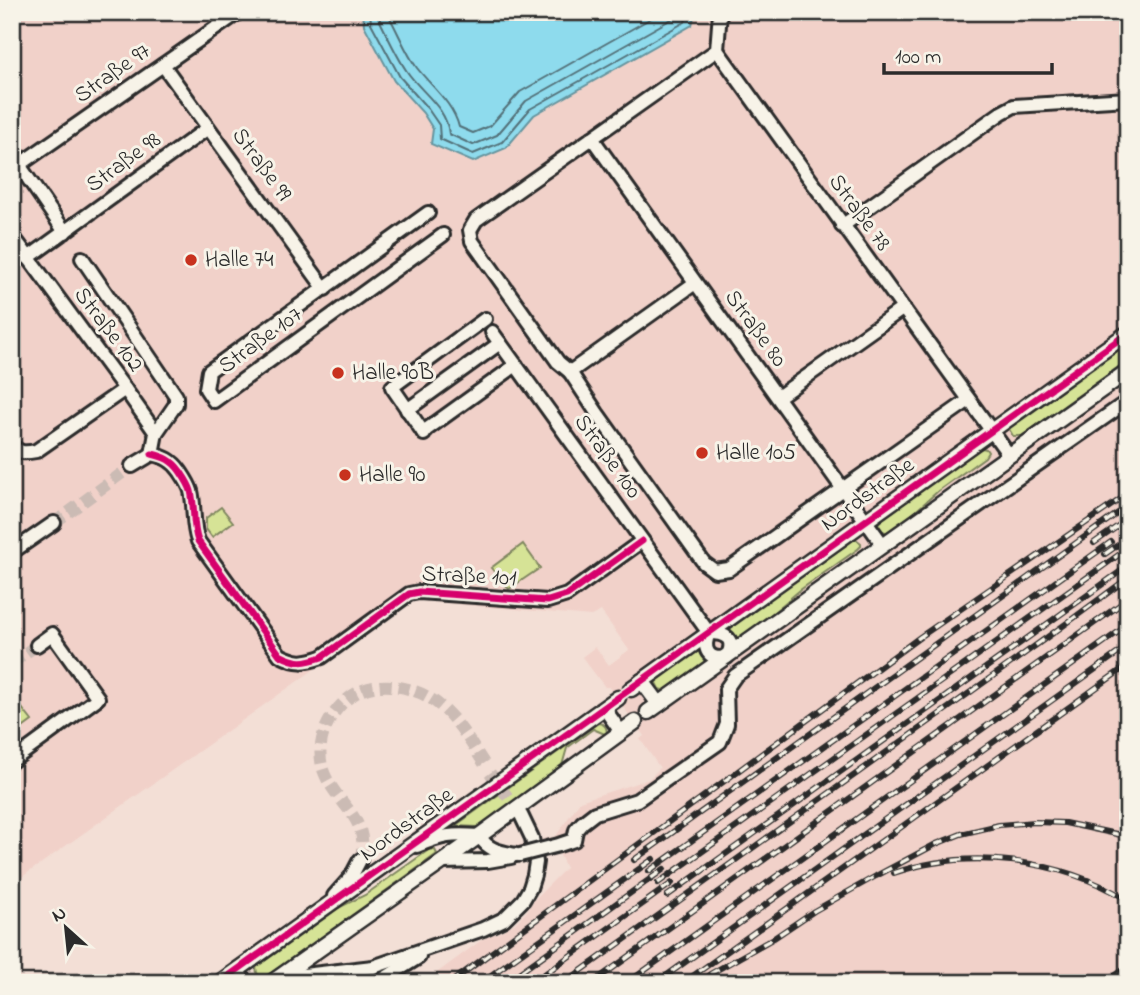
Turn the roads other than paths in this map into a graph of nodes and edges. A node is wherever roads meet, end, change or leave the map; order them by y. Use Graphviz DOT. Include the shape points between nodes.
graph roads {
  1 [pos="239,12"];
  2 [pos="720,12"];
  3 [pos="717,50"];
  4 [pos="163,65"];
  5 [pos="1128,99"];
  6 [pos="208,128"];
  7 [pos="592,138"];
  8 [pos="16,168"];
  9 [pos="428,214"];
  10 [pos="842,226"];
  11 [pos="65,232"];
  12 [pos="443,234"];
  13 [pos="12,235"];
  14 [pos="28,258"];
  15 [pos="82,258"];
  16 [pos="695,283"];
  17 [pos="325,289"];
  18 [pos="902,309"];
  19 [pos="485,319"];
  20 [pos="492,332"];
  21 [pos="1128,333"];
  22 [pos="500,343"];
  23 [pos="516,365"];
  24 [pos="1128,371"];
  25 [pos="570,372"];
  26 [pos="125,388"];
  27 [pos="778,397"];
  28 [pos="969,400"];
  29 [pos="1128,401"];
  30 [pos="407,410"];
  31 [pos="991,431"];
  32 [pos="156,433"];
  33 [pos="12,445"];
  34 [pos="152,454"];
  35 [pos="1009,456"];
  36 [pos="132,466"];
  37 [pos="843,488"];
  38 [pos="865,521"];
  39 [pos="54,523"];
  40 [pos="642,541"];
  41 [pos="883,545"];
  42 [pos="12,552"];
  43 [pos="709,633"];
  44 [pos="45,639"];
  45 [pos="727,657"];
  46 [pos="618,698"];
  47 [pos="604,708"];
  48 [pos="635,722"];
  49 [pos="621,732"];
  50 [pos="12,761"];
  51 [pos="521,815"];
  52 [pos="479,836"];
  53 [pos="400,854"];
  54 [pos="518,855"];
  55 [pos="360,860"];
  56 [pos="442,862"];
  57 [pos="322,909"];
  58 [pos="441,943"];
  59 [pos="237,970"];
  60 [pos="1128,974"];
  61 [pos="274,980"];
  62 [pos="219,983"];
  63 [pos="246,983"];
  64 [pos="377,983"];
  65 [pos="1115,983"];
  1 -- 4 [label="street, Straße 97"];
  2 -- 3 [label="street"];
  3 -- 7 [label="street"];
  3 -- 10 [label="street, Straße 78"];
  4 -- 6 [label="street, Straße 99"];
  4 -- 8 [label="street, Straße 97"];
  5 -- 10 [label="street" via="1014,106"];
  6 -- 11 [label="street, Straße 98"];
  6 -- 17 [label="street, Straße 99"];
  7 -- 16 [label="street, Straße 80"];
  7 -- 25 [label="street" via="477,220 470,230 472,241 558,362"];
  8 -- 11 [label="street"];
  9 -- 17 [label="street, Straße 107"];
  10 -- 18 [label="street, Straße 78"];
  11 -- 14 [label="street, Straße 98"];
  12 -- 17 [label="street, Straße 107" via="214,401 206,388 209,370"];
  13 -- 14 [label="street, Straße 102"];
  14 -- 26 [label="street, Straße 102"];
  15 -- 32 [label="street, Straße 102" via="176,396 176,404"];
  16 -- 25 [label="street"];
  16 -- 27 [label="street, Straße 80"];
  18 -- 27 [label="street"];
  18 -- 28 [label="street, Straße 78"];
  19 -- 30 [label="street" via="391,387"];
  20 -- 22 [label="street, Straße 100"];
  21 -- 31 [label="street, Nordstraße"];
  22 -- 23 [label="street, Straße 100"];
  22 -- 30 [label="street"];
  23 -- 30 [label="street" via="424,433"];
  23 -- 40 [label="street, Straße 100"];
  24 -- 35 [label="street, Nordstraße"];
  25 -- 37 [label="street" via="704,563 715,570 729,569"];
  26 -- 32 [label="street, Straße 102"];
  26 -- 33 [label="street" via="36,451 26,453"];
  27 -- 37 [label="street, Straße 80"];
  28 -- 31 [label="street, Straße 78"];
  28 -- 37 [label="street"];
  29 -- 54 [label="street, bridge" via="735,676 726,689 727,724 720,742 637,800 595,813 582,822 574,840"];
  31 -- 35 [label="street, Straße 78"];
  31 -- 38 [label="street, Nordstraße"];
  32 -- 34 [label="street"];
  34 -- 36 [label="street"];
  34 -- 40 [label="street, Straße 101" via="166,457 185,478 195,533 205,551 280,655 292,661 322,657 409,594 548,601 567,595"];
  35 -- 41 [label="street, Nordstraße"];
  37 -- 38 [label="street, Straße 80"];
  38 -- 41 [label="street, Straße 80"];
  38 -- 43 [label="street, Nordstraße"];
  39 -- 42 [label="street"];
  40 -- 43 [label="street, Straße 100"];
  41 -- 45 [label="street, Nordstraße"];
  43 -- 45 [label="street, Straße 100" via="706,648 710,654"];
  43 -- 45 [label="street, Nordstraße" via="637,685 653,708"];
  44 -- 50 [label="street" via="98,698"];
  46 -- 47 [label="street, Nordstraße"];
  47 -- 49 [label="street"];
  47 -- 53 [label="street, Nordstraße"];
  48 -- 49 [label="street"];
  49 -- 52 [label="street"];
  51 -- 58 [label="street" via="536,862 523,900 494,925"];
  52 -- 53 [label="street" via="438,837"];
  52 -- 54 [label="street" via="495,851"];
  52 -- 56 [label="street"];
  53 -- 57 [label="street, Nordstraße"];
  54 -- 56 [label="street" via="488,862"];
  55 -- 57 [label="street"];
  56 -- 61 [label="street"];
  57 -- 59 [label="street, Nordstraße"];
  58 -- 61 [label="street" via="373,967"];
  58 -- 64 [label="street"];
  59 -- 62 [label="street, Nordstraße"];
  59 -- 63 [label="street"];
  60 -- 65 [label="street"];
}
